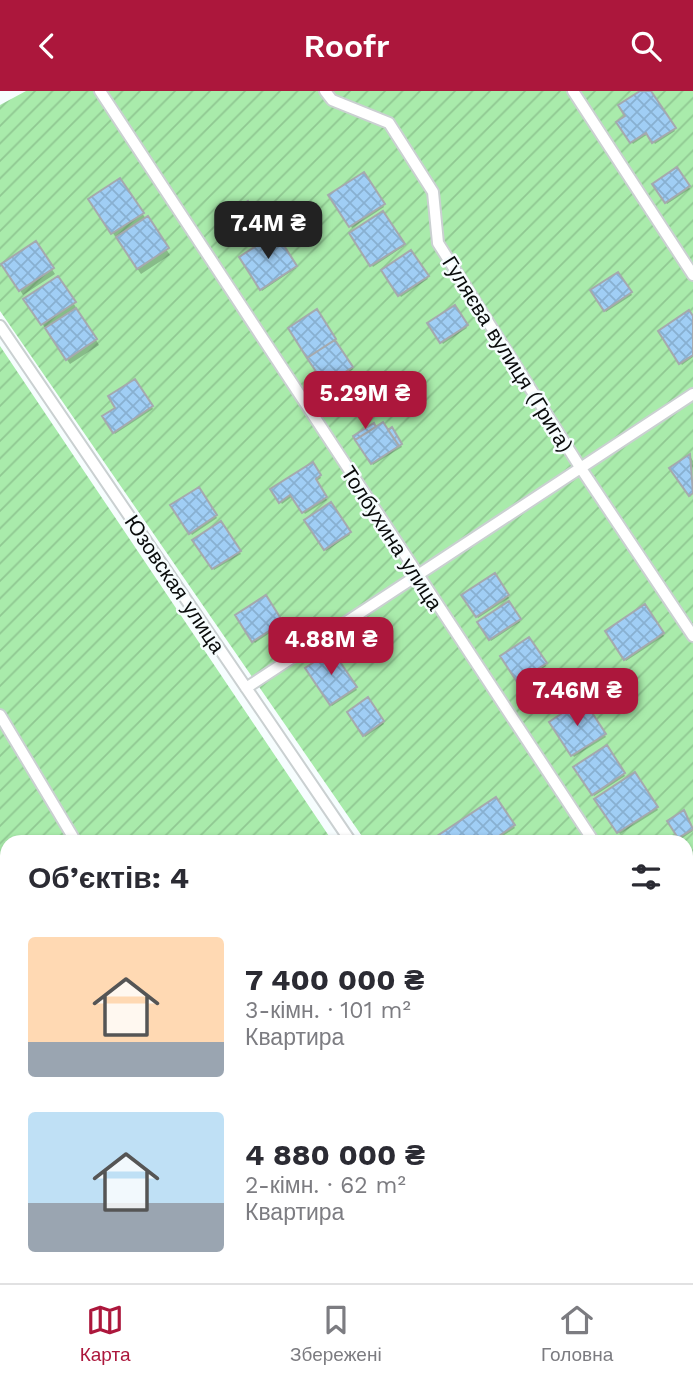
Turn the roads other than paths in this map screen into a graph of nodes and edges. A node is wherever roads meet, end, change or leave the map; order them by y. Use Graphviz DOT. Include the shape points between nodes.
graph roads {
  1 [pos="100,91"];
  2 [pos="325,91"];
  3 [pos="573,91"];
  4 [pos="693,275"];
  5 [pos="0,326"];
  6 [pos="693,394"];
  7 [pos="580,467"];
  8 [pos="416,576"];
  9 [pos="693,636"];
  10 [pos="246,688"];
  11 [pos="0,715"];
  12 [pos="72,835"];
  13 [pos="346,835"];
  14 [pos="589,835"];
  1 -- 8 [label="lane, Толбухина улица"];
  2 -- 7 [label="lane, Гуляєва вулиця (Грига)" via="331,100 389,123 433,193 438,243"];
  3 -- 4 [label="lane"];
  5 -- 10 [label="lane, Юзовская улица"];
  6 -- 7 [label="lane"];
  7 -- 8 [label="lane"];
  7 -- 9 [label="lane, Гуляєва вулиця (Грига)"];
  8 -- 10 [label="lane"];
  8 -- 14 [label="lane, Толбухина улица"];
  10 -- 13 [label="lane, Юзовская улица"];
  11 -- 12 [label="lane"];
}
